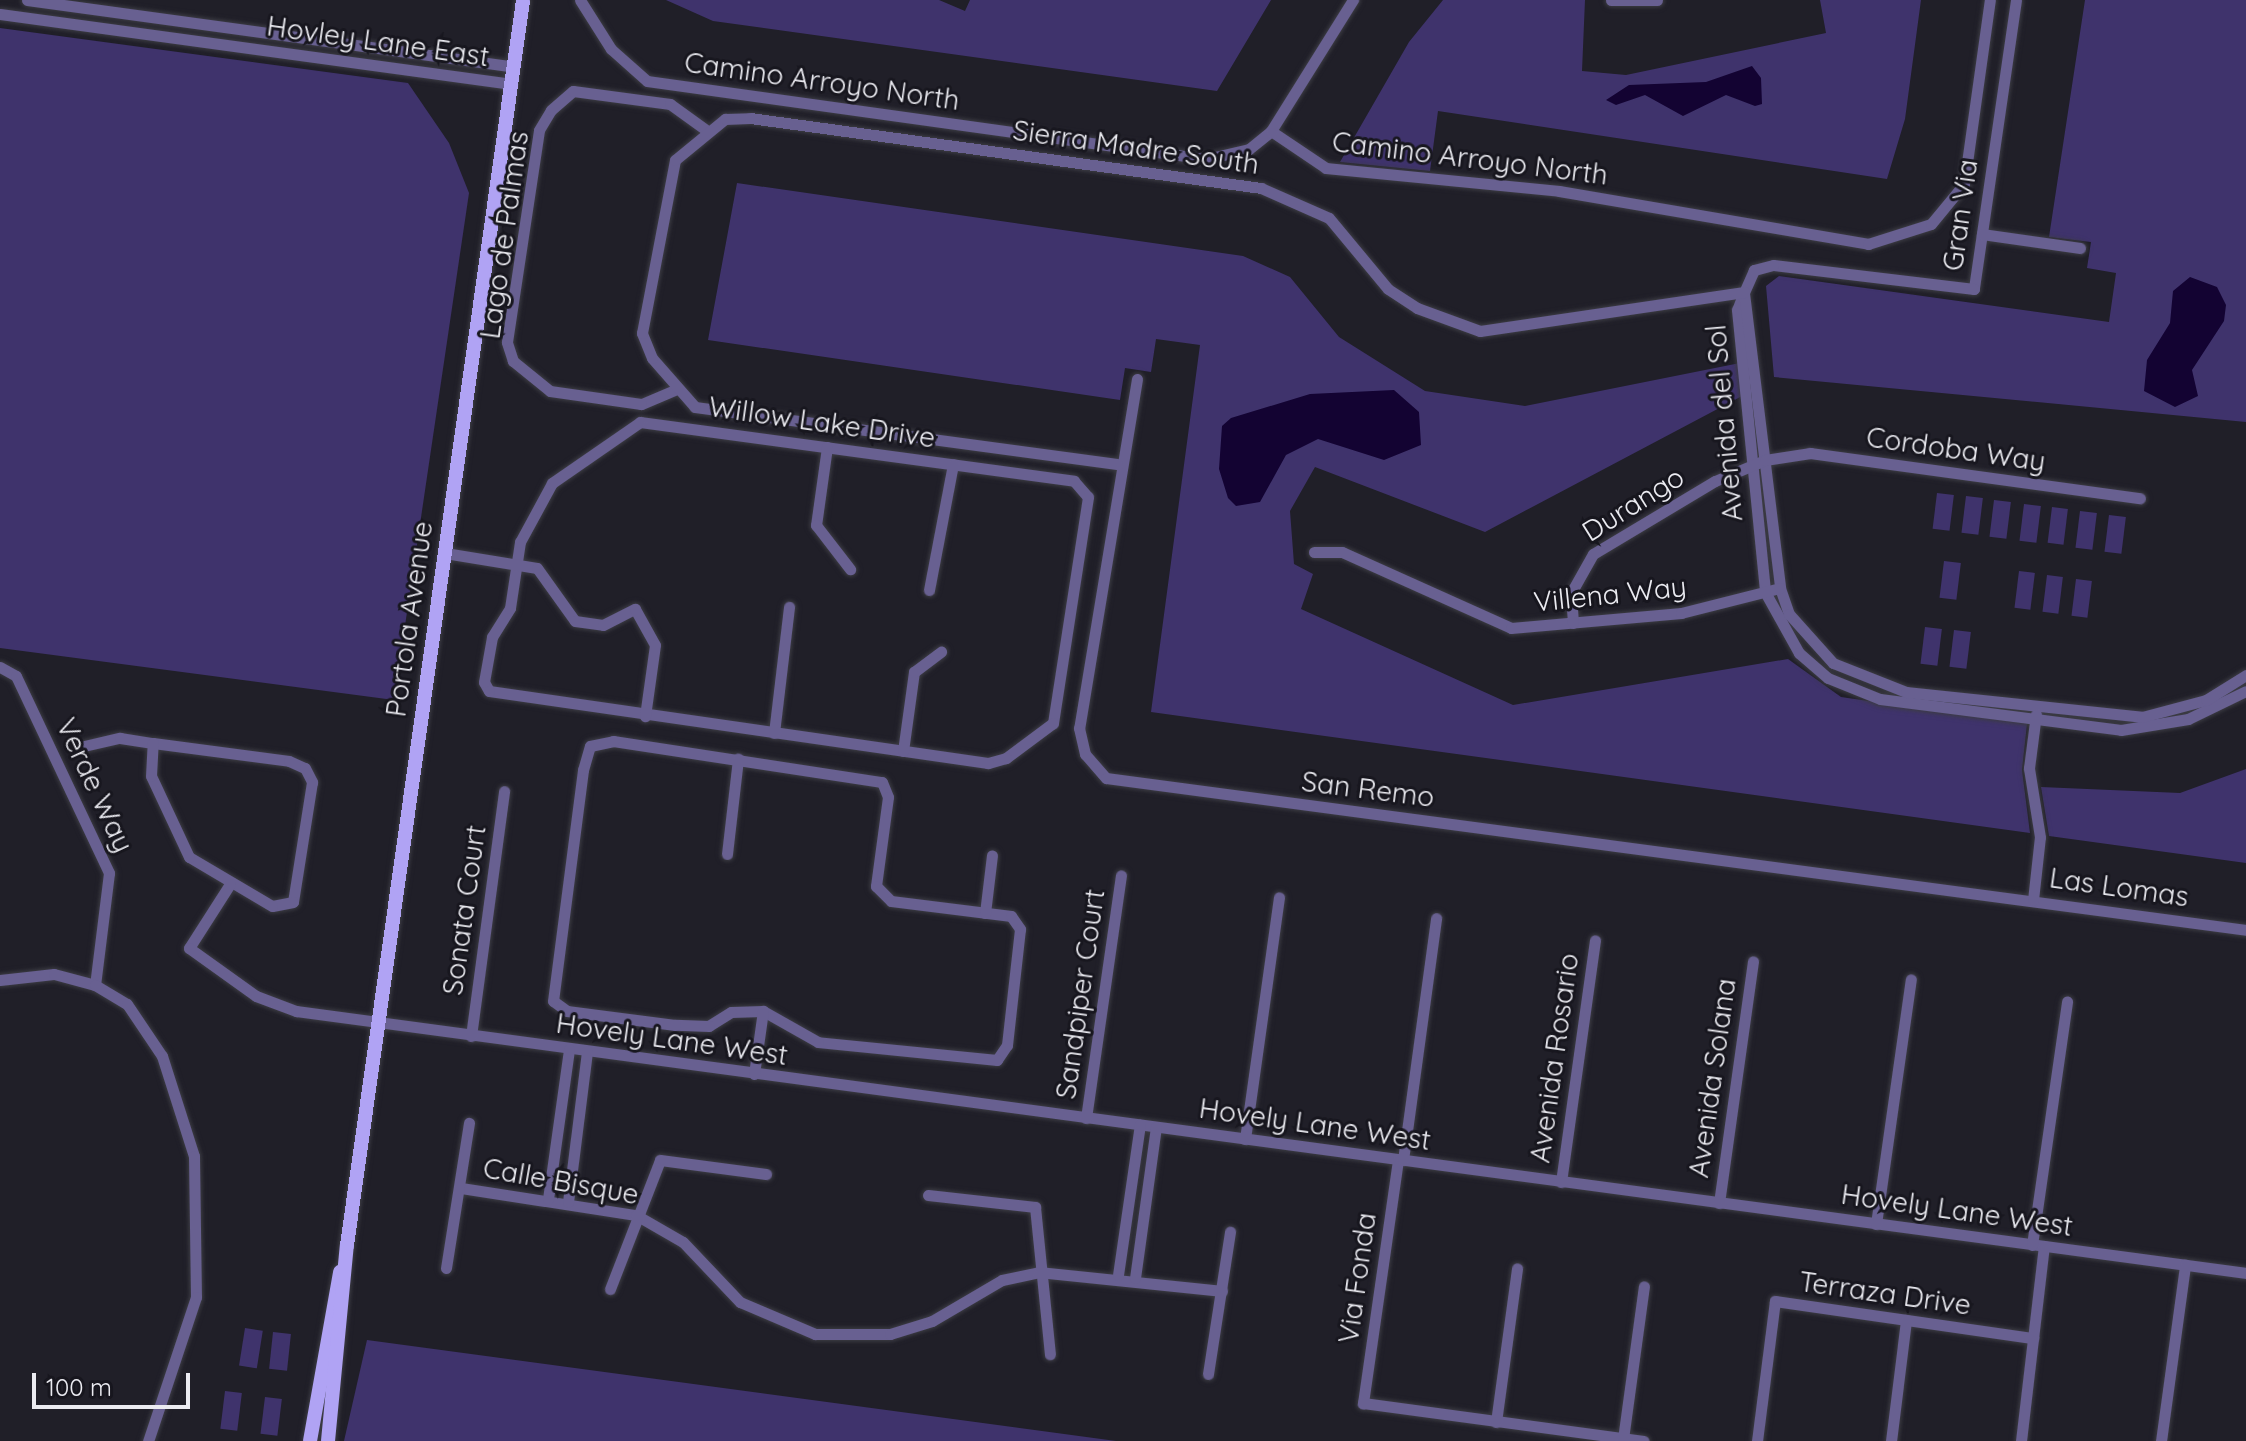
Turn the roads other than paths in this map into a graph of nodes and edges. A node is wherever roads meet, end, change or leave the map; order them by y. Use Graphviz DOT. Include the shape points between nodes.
graph roads {
  1 [pos="27,0"];
  2 [pos="523,0"];
  3 [pos="580,0"];
  4 [pos="1353,0"];
  5 [pos="1611,0"];
  6 [pos="1657,0"];
  7 [pos="1990,0"];
  8 [pos="2016,0"];
  9 [pos="0,14"];
  10 [pos="190,21"];
  11 [pos="101,28"];
  12 [pos="514,67"];
  13 [pos="512,84"];
  14 [pos="706,130"];
  15 [pos="1271,131"];
  16 [pos="1982,234"];
  17 [pos="2080,248"];
  18 [pos="1744,292"];
  19 [pos="1137,379"];
  20 [pos="677,389"];
  21 [pos="827,447"];
  22 [pos="1765,460"];
  23 [pos="953,464"];
  24 [pos="1117,464"];
  25 [pos="1751,465"];
  26 [pos="2140,498"];
  27 [pos="1314,552"];
  28 [pos="445,553"];
  29 [pos="517,563"];
  30 [pos="850,569"];
  31 [pos="1780,588"];
  32 [pos="929,590"];
  33 [pos="1765,592"];
  34 [pos="789,607"];
  35 [pos="1573,623"];
  36 [pos="941,652"];
  37 [pos="0,667"];
  38 [pos="2246,675"];
  39 [pos="2246,691"];
  40 [pos="2036,714"];
  41 [pos="645,716"];
  42 [pos="774,733"];
  43 [pos="153,743"];
  44 [pos="84,746"];
  45 [pos="903,751"];
  46 [pos="738,759"];
  47 [pos="504,791"];
  48 [pos="727,854"];
  49 [pos="992,855"];
  50 [pos="1121,876"];
  51 [pos="230,884"];
  52 [pos="1279,897"];
  53 [pos="2033,900"];
  54 [pos="985,913"];
  55 [pos="1436,918"];
  56 [pos="2246,930"];
  57 [pos="1595,940"];
  58 [pos="1753,961"];
  59 [pos="1911,979"];
  60 [pos="0,980"];
  61 [pos="95,985"];
  62 [pos="2067,1002"];
  63 [pos="763,1011"];
  64 [pos="377,1023"];
  65 [pos="471,1036"];
  66 [pos="569,1049"];
  67 [pos="587,1051"];
  68 [pos="754,1074"];
  69 [pos="1086,1118"];
  70 [pos="469,1123"];
  71 [pos="1140,1125"];
  72 [pos="1156,1127"];
  73 [pos="1245,1139"];
  74 [pos="555,1149"];
  75 [pos="575,1150"];
  76 [pos="1400,1160"];
  77 [pos="766,1174"];
  78 [pos="1561,1182"];
  79 [pos="461,1188"];
  80 [pos="928,1195"];
  81 [pos="548,1199"];
  82 [pos="568,1202"];
  83 [pos="1719,1203"];
  84 [pos="636,1215"];
  85 [pos="1125,1224"];
  86 [pos="1876,1224"];
  87 [pos="1143,1226"];
  88 [pos="1230,1232"];
  89 [pos="347,1245"];
  90 [pos="2038,1245"];
  91 [pos="2185,1265"];
  92 [pos="446,1268"];
  93 [pos="1517,1268"];
  94 [pos="1039,1272"];
  95 [pos="2246,1273"];
  96 [pos="1118,1275"];
  97 [pos="1135,1278"];
  98 [pos="1644,1286"];
  99 [pos="610,1289"];
  100 [pos="1222,1291"];
  101 [pos="1906,1320"];
  102 [pos="2033,1338"];
  103 [pos="1050,1354"];
  104 [pos="1208,1374"];
  105 [pos="1496,1422"];
  106 [pos="1623,1439"];
  107 [pos="148,1441"];
  108 [pos="310,1441"];
  109 [pos="328,1441"];
  110 [pos="1643,1441"];
  111 [pos="1757,1441"];
  112 [pos="1891,1441"];
  113 [pos="2021,1441"];
  114 [pos="2161,1441"];
  1 -- 10 [label="street, Hovley Lane East"];
  2 -- 12 [label="main road, Portola Avenue"];
  3 -- 15 [label="street, Camino Arroyo North" via="611,49 647,81 1206,159 1249,149"];
  4 -- 15 [label="street"];
  5 -- 6 [label="street"];
  7 -- 15 [label="street, Camino Arroyo North" via="1964,184 1931,224 1904,238 1868,244 1559,191 1326,168"];
  8 -- 16 [label="street, Gran Via"];
  9 -- 11 [label="street, Hovley Lane East"];
  10 -- 11 [label="street" via="182,33"];
  10 -- 12 [label="street, Hovley Lane East"];
  11 -- 13 [label="street, Hovley Lane East"];
  12 -- 13 [label="main road, Portola Avenue"];
  13 -- 28 [label="main road, Portola Avenue"];
  14 -- 18 [label="street, Sierra Madre South" via="750,118 1261,188 1329,218 1407,302 1480,331"];
  14 -- 20 [label="street, Sierra Madre South" via="675,160 665,182 644,345"];
  14 -- 20 [label="street, Lago de Palmas" via="670,104 573,91 539,130 507,342 513,361 550,391 641,404"];
  16 -- 17 [label="street"];
  16 -- 18 [label="street, Gran Via" via="1974,289 1963,292 1773,265 1754,270"];
  18 -- 22 [label="street, Avenida del Sol"];
  18 -- 25 [label="street, Avenida del Sol" via="1737,310"];
  19 -- 24 [label="street, San Remo"];
  20 -- 24 [label="street" via="695,407"];
  21 -- 23 [label="street, Willow Lake Drive"];
  21 -- 29 [label="street, Willow Lake Drive" via="631,423 552,483"];
  21 -- 30 [label="street" via="816,525"];
  22 -- 25 [label="street, Durango"];
  22 -- 26 [label="street, Cordoba Way" via="1810,453"];
  22 -- 31 [label="street, Avenida del Sol"];
  23 -- 32 [label="street"];
  23 -- 45 [label="street, Willow Lake Drive" via="1074,481 1088,497 1058,711 997,762"];
  24 -- 53 [label="street, San Remo" via="1079,728 1085,754 1106,778"];
  25 -- 33 [label="street, Avenida del Sol"];
  25 -- 35 [label="street, Durango" via="1593,554 1577,570"];
  27 -- 35 [label="street, Villena Way" via="1342,552 1511,628"];
  28 -- 29 [label="street"];
  28 -- 64 [label="main road, Portola Avenue"];
  29 -- 41 [label="street" via="537,568 575,621 603,625 635,609 655,645"];
  29 -- 41 [label="street, Willow Lake Drive" via="510,608 485,666 489,691"];
  31 -- 33 [label="street, Villena Way"];
  31 -- 40 [label="street, Avenida del Sol" via="1808,640 1863,680"];
  33 -- 35 [label="street, Villena Way" via="1681,613"];
  33 -- 40 [label="street, Avenida del Sol" via="1799,653 1828,678 1880,699"];
  34 -- 42 [label="street"];
  36 -- 45 [label="street" via="914,672"];
  37 -- 61 [label="street, Verde Way" via="16,676 109,873"];
  38 -- 40 [label="street, Avenida del Sol" via="2206,700 2142,717"];
  39 -- 40 [label="street, Avenida del Sol" via="2154,727"];
  40 -- 53 [label="street, Las Lomas" via="2029,768 2040,837"];
  41 -- 42 [label="street, Willow Lake Drive"];
  42 -- 45 [label="street, Willow Lake Drive"];
  43 -- 44 [label="street" via="101,738"];
  43 -- 51 [label="street" via="151,776 176,838 203,869"];
  43 -- 51 [label="street" via="305,768 312,782 296,895 287,906"];
  46 -- 48 [label="street"];
  46 -- 54 [label="street" via="882,782 888,797 876,886 891,901"];
  46 -- 63 [label="street" via="613,741 590,746 553,1001 567,1011 675,1025 709,1026 731,1012"];
  47 -- 65 [label="street, Sonata Court"];
  49 -- 54 [label="street"];
  50 -- 69 [label="street, Sandpiper Court"];
  51 -- 64 [label="street, Hovely Lane West" via="189,948 256,996 296,1011"];
  52 -- 73 [label="street"];
  53 -- 56 [label="street, Las Lomas"];
  54 -- 63 [label="street" via="1011,916 1020,929 1007,1045 997,1060 818,1042"];
  55 -- 76 [label="street, Via Fonda"];
  57 -- 78 [label="street, Avenida Rosario"];
  58 -- 83 [label="street, Avenida Solana"];
  59 -- 86 [label="street"];
  60 -- 61 [label="street" via="54,974"];
  61 -- 107 [label="street" via="127,1004 157,1046 194,1156 196,1297"];
  62 -- 90 [label="street"];
  63 -- 68 [label="street"];
  64 -- 65 [label="street, Hovely Lane West"];
  64 -- 89 [label="main road, Portola Avenue"];
  65 -- 66 [label="street, Hovely Lane West"];
  66 -- 67 [label="street, Hovely Lane West"];
  66 -- 74 [label="street"];
  67 -- 68 [label="street, Hovely Lane West"];
  67 -- 75 [label="street"];
  68 -- 69 [label="street, Hovely Lane West"];
  69 -- 71 [label="street, Hovely Lane West"];
  70 -- 79 [label="street"];
  71 -- 72 [label="street, Hovely Lane West"];
  71 -- 85 [label="street"];
  72 -- 73 [label="street, Hovely Lane West"];
  72 -- 87 [label="street"];
  73 -- 76 [label="street, Hovely Lane West"];
  74 -- 75 [label="street"];
  74 -- 81 [label="street"];
  75 -- 82 [label="street"];
  76 -- 78 [label="street, Hovely Lane West"];
  76 -- 105 [label="street, Via Fonda" via="1363,1403"];
  77 -- 84 [label="street" via="660,1160"];
  78 -- 83 [label="street, Hovely Lane West"];
  79 -- 81 [label="street, Calle Bisque"];
  79 -- 92 [label="street"];
  80 -- 94 [label="street" via="1035,1207"];
  81 -- 82 [label="street, Calle Bisque"];
  82 -- 84 [label="street, Calle Bisque"];
  83 -- 86 [label="street, Hovely Lane West"];
  84 -- 94 [label="street, Calle Bisque" via="683,1242 740,1302 815,1334 890,1334 932,1321 1002,1280"];
  84 -- 99 [label="street"];
  85 -- 87 [label="street"];
  85 -- 96 [label="street"];
  86 -- 90 [label="street, Hovely Lane West"];
  87 -- 97 [label="street"];
  88 -- 100 [label="street"];
  89 -- 108 [label="main road, Portola Avenue"];
  89 -- 109 [label="main road, Portola Avenue" via="344,1335"];
  90 -- 91 [label="street, Hovely Lane West"];
  90 -- 102 [label="street"];
  91 -- 95 [label="street, Hovely Lane West"];
  91 -- 114 [label="street"];
  93 -- 105 [label="street"];
  94 -- 96 [label="street, Calle Bisque"];
  94 -- 103 [label="street" via="1051,1319"];
  96 -- 97 [label="street, Calle Bisque"];
  97 -- 100 [label="street, Calle Bisque"];
  98 -- 106 [label="street"];
  100 -- 104 [label="street"];
  101 -- 102 [label="street, Terraza Drive"];
  101 -- 111 [label="street, Terraza Drive" via="1775,1301"];
  101 -- 112 [label="street"];
  102 -- 113 [label="street"];
  105 -- 106 [label="street"];
  106 -- 110 [label="street"];
}
